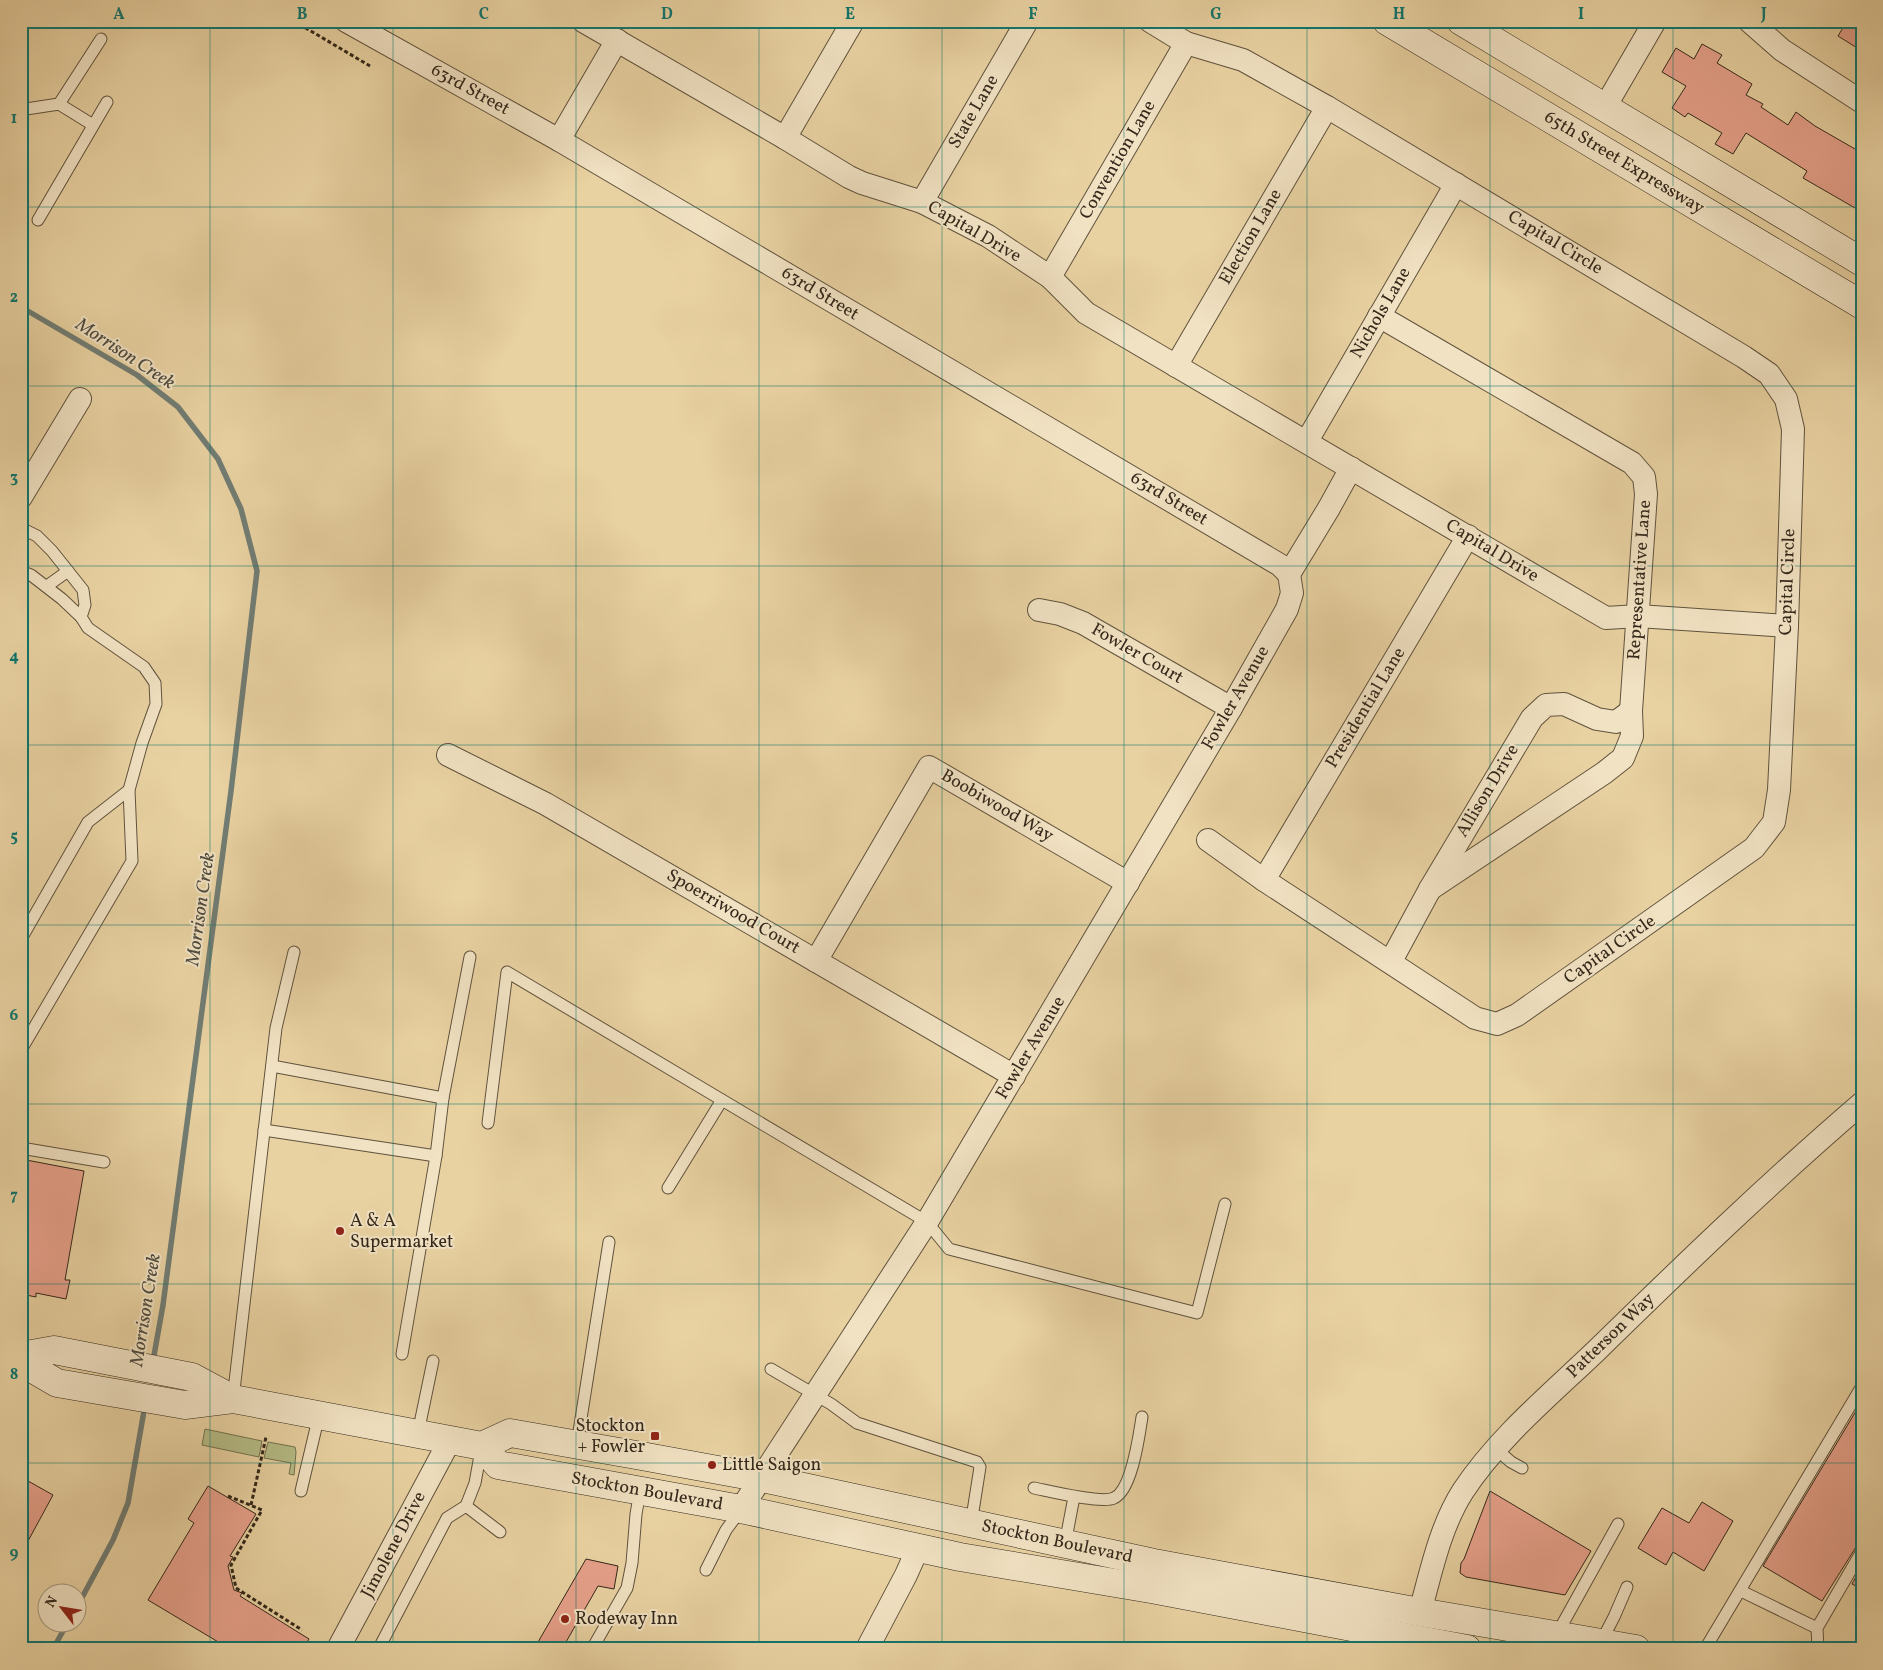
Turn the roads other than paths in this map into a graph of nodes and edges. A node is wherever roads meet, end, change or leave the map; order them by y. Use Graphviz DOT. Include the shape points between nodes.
graph roads {
  1 [pos="346,21"];
  2 [pos="853,21"];
  3 [pos="1027,21"];
  4 [pos="1150,21"];
  5 [pos="1387,21"];
  6 [pos="1461,21"];
  7 [pos="1655,21"];
  8 [pos="1749,21"];
  9 [pos="589,23"];
  10 [pos="101,39"];
  11 [pos="617,40"];
  12 [pos="1186,43"];
  13 [pos="107,102"];
  14 [pos="1862,102"];
  15 [pos="59,104"];
  16 [pos="1327,107"];
  17 [pos="1605,107"];
  18 [pos="23,110"];
  19 [pos="93,125"];
  20 [pos="785,138"];
  21 [pos="559,140"];
  22 [pos="1456,184"];
  23 [pos="922,202"];
  24 [pos="38,220"];
  25 [pos="1862,262"];
  26 [pos="1050,277"];
  27 [pos="1862,304"];
  28 [pos="1379,316"];
  29 [pos="1176,366"];
  30 [pos="80,399"];
  31 [pos="1307,442"];
  32 [pos="1351,468"];
  33 [pos="21,497"];
  34 [pos="21,528"];
  35 [pos="1468,536"];
  36 [pos="68,571"];
  37 [pos="21,572"];
  38 [pos="1289,574"];
  39 [pos="47,586"];
  40 [pos="1039,610"];
  41 [pos="1638,616"];
  42 [pos="81,617"];
  43 [pos="1787,626"];
  44 [pos="1231,708"];
  45 [pos="1631,711"];
  46 [pos="448,755"];
  47 [pos="130,790"];
  48 [pos="1208,840"];
  49 [pos="1264,880"];
  50 [pos="1128,883"];
  51 [pos="1430,889"];
  52 [pos="21,939"];
  53 [pos="294,952"];
  54 [pos="470,957"];
  55 [pos="816,961"];
  56 [pos="1391,961"];
  57 [pos="21,1050"];
  58 [pos="272,1066"];
  59 [pos="1014,1076"];
  60 [pos="443,1098"];
  61 [pos="722,1100"];
  62 [pos="1862,1103"];
  63 [pos="488,1123"];
  64 [pos="264,1130"];
  65 [pos="21,1148"];
  66 [pos="436,1156"];
  67 [pos="104,1162"];
  68 [pos="668,1188"];
  69 [pos="1225,1204"];
  70 [pos="927,1222"];
  71 [pos="609,1242"];
  72 [pos="402,1354"];
  73 [pos="21,1356"];
  74 [pos="433,1361"];
  75 [pos="21,1362"];
  76 [pos="771,1369"];
  77 [pos="1862,1386"];
  78 [pos="815,1394"];
  79 [pos="233,1399"];
  80 [pos="319,1415"];
  81 [pos="1142,1417"];
  82 [pos="418,1433"];
  83 [pos="450,1440"];
  84 [pos="576,1444"];
  85 [pos="482,1446"];
  86 [pos="1496,1449"];
  87 [pos="1522,1468"];
  88 [pos="762,1478"];
  89 [pos="1034,1488"];
  90 [pos="301,1490"];
  91 [pos="640,1492"];
  92 [pos="1074,1497"];
  93 [pos="466,1506"];
  94 [pos="741,1509"];
  95 [pos="922,1513"];
  96 [pos="971,1524"];
  97 [pos="1618,1524"];
  98 [pos="500,1532"];
  99 [pos="1065,1544"];
  100 [pos="918,1548"];
  101 [pos="1862,1551"];
  102 [pos="706,1570"];
  103 [pos="1627,1587"];
  104 [pos="1741,1591"];
  105 [pos="1250,1608"];
  106 [pos="1420,1612"];
  107 [pos="1816,1628"];
  108 [pos="1558,1634"];
  109 [pos="1600,1642"];
  110 [pos="338,1649"];
  111 [pos="382,1649"];
  112 [pos="592,1649"];
  113 [pos="868,1649"];
  114 [pos="1467,1649"];
  115 [pos="1636,1649"];
  116 [pos="1706,1649"];
  117 [pos="1818,1649"];
  1 -- 21 [label="street, 63rd Street"];
  2 -- 20 [label="street"];
  3 -- 23 [label="street, State Lane"];
  4 -- 12 [label="street, Capital Circle"];
  5 -- 27 [label="main road, 65th Street Expressway"];
  6 -- 17 [label="main road"];
  7 -- 17 [label="street"];
  8 -- 14 [label="street" via="1782,50"];
  9 -- 11 [label="street, Capital Drive"];
  10 -- 15 [label="lane"];
  11 -- 20 [label="street, Capital Drive"];
  11 -- 21 [label="street"];
  12 -- 16 [label="street, Capital Circle" via="1243,60"];
  12 -- 26 [label="street, Convention Lane"];
  13 -- 19 [label="lane"];
  15 -- 18 [label="lane"];
  15 -- 19 [label="lane"];
  16 -- 22 [label="street, Capital Circle"];
  16 -- 29 [label="street, Election Lane"];
  17 -- 25 [label="main road"];
  19 -- 24 [label="lane"];
  20 -- 23 [label="street, Capital Drive" via="862,184"];
  21 -- 38 [label="street, 63rd Street" via="1280,565"];
  22 -- 28 [label="street, Nichols Lane"];
  22 -- 43 [label="street, Capital Circle" via="1769,374 1786,400 1793,429"];
  23 -- 26 [label="street, Capital Drive" via="988,236"];
  26 -- 29 [label="street, Capital Drive" via="1086,313"];
  28 -- 31 [label="street, Nichols Lane"];
  28 -- 41 [label="street, Representative Lane" via="1632,463 1644,476 1646,494"];
  29 -- 31 [label="street, Capital Drive"];
  30 -- 33 [label="street"];
  31 -- 32 [label="street, Capital Drive"];
  32 -- 35 [label="street, Capital Drive"];
  32 -- 38 [label="street"];
  34 -- 36 [label="lane" via="37,536"];
  35 -- 41 [label="street, Capital Drive" via="1606,618"];
  35 -- 49 [label="street, Presidential Lane"];
  36 -- 39 [label="lane"];
  36 -- 42 [label="lane" via="82,590 85,605"];
  37 -- 39 [label="lane" via="32,575"];
  38 -- 44 [label="street, Fowler Avenue" via="1292,593 1287,609"];
  39 -- 42 [label="lane"];
  40 -- 44 [label="street, Fowler Court" via="1083,623"];
  41 -- 43 [label="street, Capital Drive"];
  41 -- 45 [label="street, Representative Lane"];
  42 -- 47 [label="lane" via="88,628 144,667 155,683 156,704"];
  43 -- 56 [label="street, Capital Circle" via="1779,790 1774,822 1754,848 1517,1015 1497,1024 1475,1018"];
  44 -- 50 [label="street, Fowler Avenue"];
  45 -- 51 [label="street, Representative Lane" via="1632,736 1623,758"];
  45 -- 51 [label="street, Allison Drive" via="1616,722 1597,719 1564,704 1546,705 1532,718"];
  46 -- 55 [label="street, Spoerriwood Court" via="546,804"];
  47 -- 52 [label="lane" via="88,822"];
  47 -- 57 [label="lane" via="132,861"];
  48 -- 49 [label="street, Capital Circle"];
  49 -- 56 [label="street, Capital Circle"];
  50 -- 55 [label="street, Boobiwood Way" via="929,767"];
  50 -- 59 [label="street, Fowler Avenue"];
  51 -- 56 [label="street, Allison Drive"];
  53 -- 58 [label="lane" via="276,1028"];
  54 -- 60 [label="lane"];
  55 -- 59 [label="street, Spoerriwood Court"];
  58 -- 60 [label="lane"];
  58 -- 64 [label="lane"];
  59 -- 70 [label="street, Fowler Avenue"];
  60 -- 66 [label="lane"];
  61 -- 63 [label="lane" via="507,972"];
  61 -- 68 [label="lane"];
  61 -- 70 [label="lane"];
  62 -- 86 [label="street, Patterson Way" via="1658,1290"];
  64 -- 66 [label="lane"];
  64 -- 79 [label="lane"];
  65 -- 67 [label="lane"];
  66 -- 72 [label="lane"];
  69 -- 70 [label="lane" via="1198,1313 949,1249"];
  70 -- 78 [label="street, Fowler Avenue"];
  71 -- 84 [label="lane"];
  73 -- 79 [label="main road" via="54,1350 192,1378"];
  74 -- 82 [label="lane"];
  75 -- 79 [label="main road" via="56,1387 185,1405"];
  76 -- 78 [label="lane"];
  77 -- 104 [label="lane"];
  78 -- 88 [label="street, Fowler Avenue"];
  78 -- 96 [label="lane" via="856,1423 977,1462 980,1467"];
  79 -- 80 [label="main road"];
  80 -- 82 [label="main road"];
  80 -- 90 [label="lane"];
  81 -- 92 [label="lane" via="1134,1461 1122,1493 1112,1500"];
  82 -- 83 [label="main road"];
  83 -- 85 [label="main road"];
  83 -- 110 [label="street, Jimolene Drive"];
  84 -- 85 [label="main road, Stockton Boulevard" via="510,1433"];
  84 -- 88 [label="main road, Stockton Boulevard"];
  85 -- 91 [label="main road, Stockton Boulevard" via="498,1465"];
  85 -- 93 [label="lane" via="475,1483"];
  86 -- 87 [label="lane"];
  86 -- 106 [label="street, Patterson Way" via="1463,1492 1447,1522"];
  88 -- 94 [label="street, Fowler Avenue"];
  88 -- 95 [label="main road, Stockton Boulevard"];
  89 -- 92 [label="lane"];
  91 -- 94 [label="main road, Stockton Boulevard"];
  91 -- 112 [label="lane" via="628,1588"];
  92 -- 99 [label="lane"];
  93 -- 98 [label="lane"];
  93 -- 111 [label="lane" via="447,1518 379,1648"];
  94 -- 100 [label="main road, Stockton Boulevard"];
  94 -- 102 [label="lane" via="726,1530"];
  95 -- 96 [label="main road, Stockton Boulevard"];
  95 -- 100 [label="main road"];
  96 -- 99 [label="main road, Stockton Boulevard"];
  97 -- 108 [label="lane"];
  99 -- 106 [label="main road, Stockton Boulevard"];
  100 -- 105 [label="main road, Stockton Boulevard"];
  100 -- 113 [label="street"];
  101 -- 107 [label="lane"];
  103 -- 109 [label="lane"];
  104 -- 107 [label="lane"];
  104 -- 116 [label="lane"];
  105 -- 106 [label="main road" via="1274,1595 1394,1620"];
  105 -- 114 [label="main road, Stockton Boulevard"];
  106 -- 108 [label="main road, Stockton Boulevard"];
  107 -- 117 [label="lane"];
  108 -- 109 [label="main road, Stockton Boulevard"];
  109 -- 115 [label="main road, Stockton Boulevard"];
}
